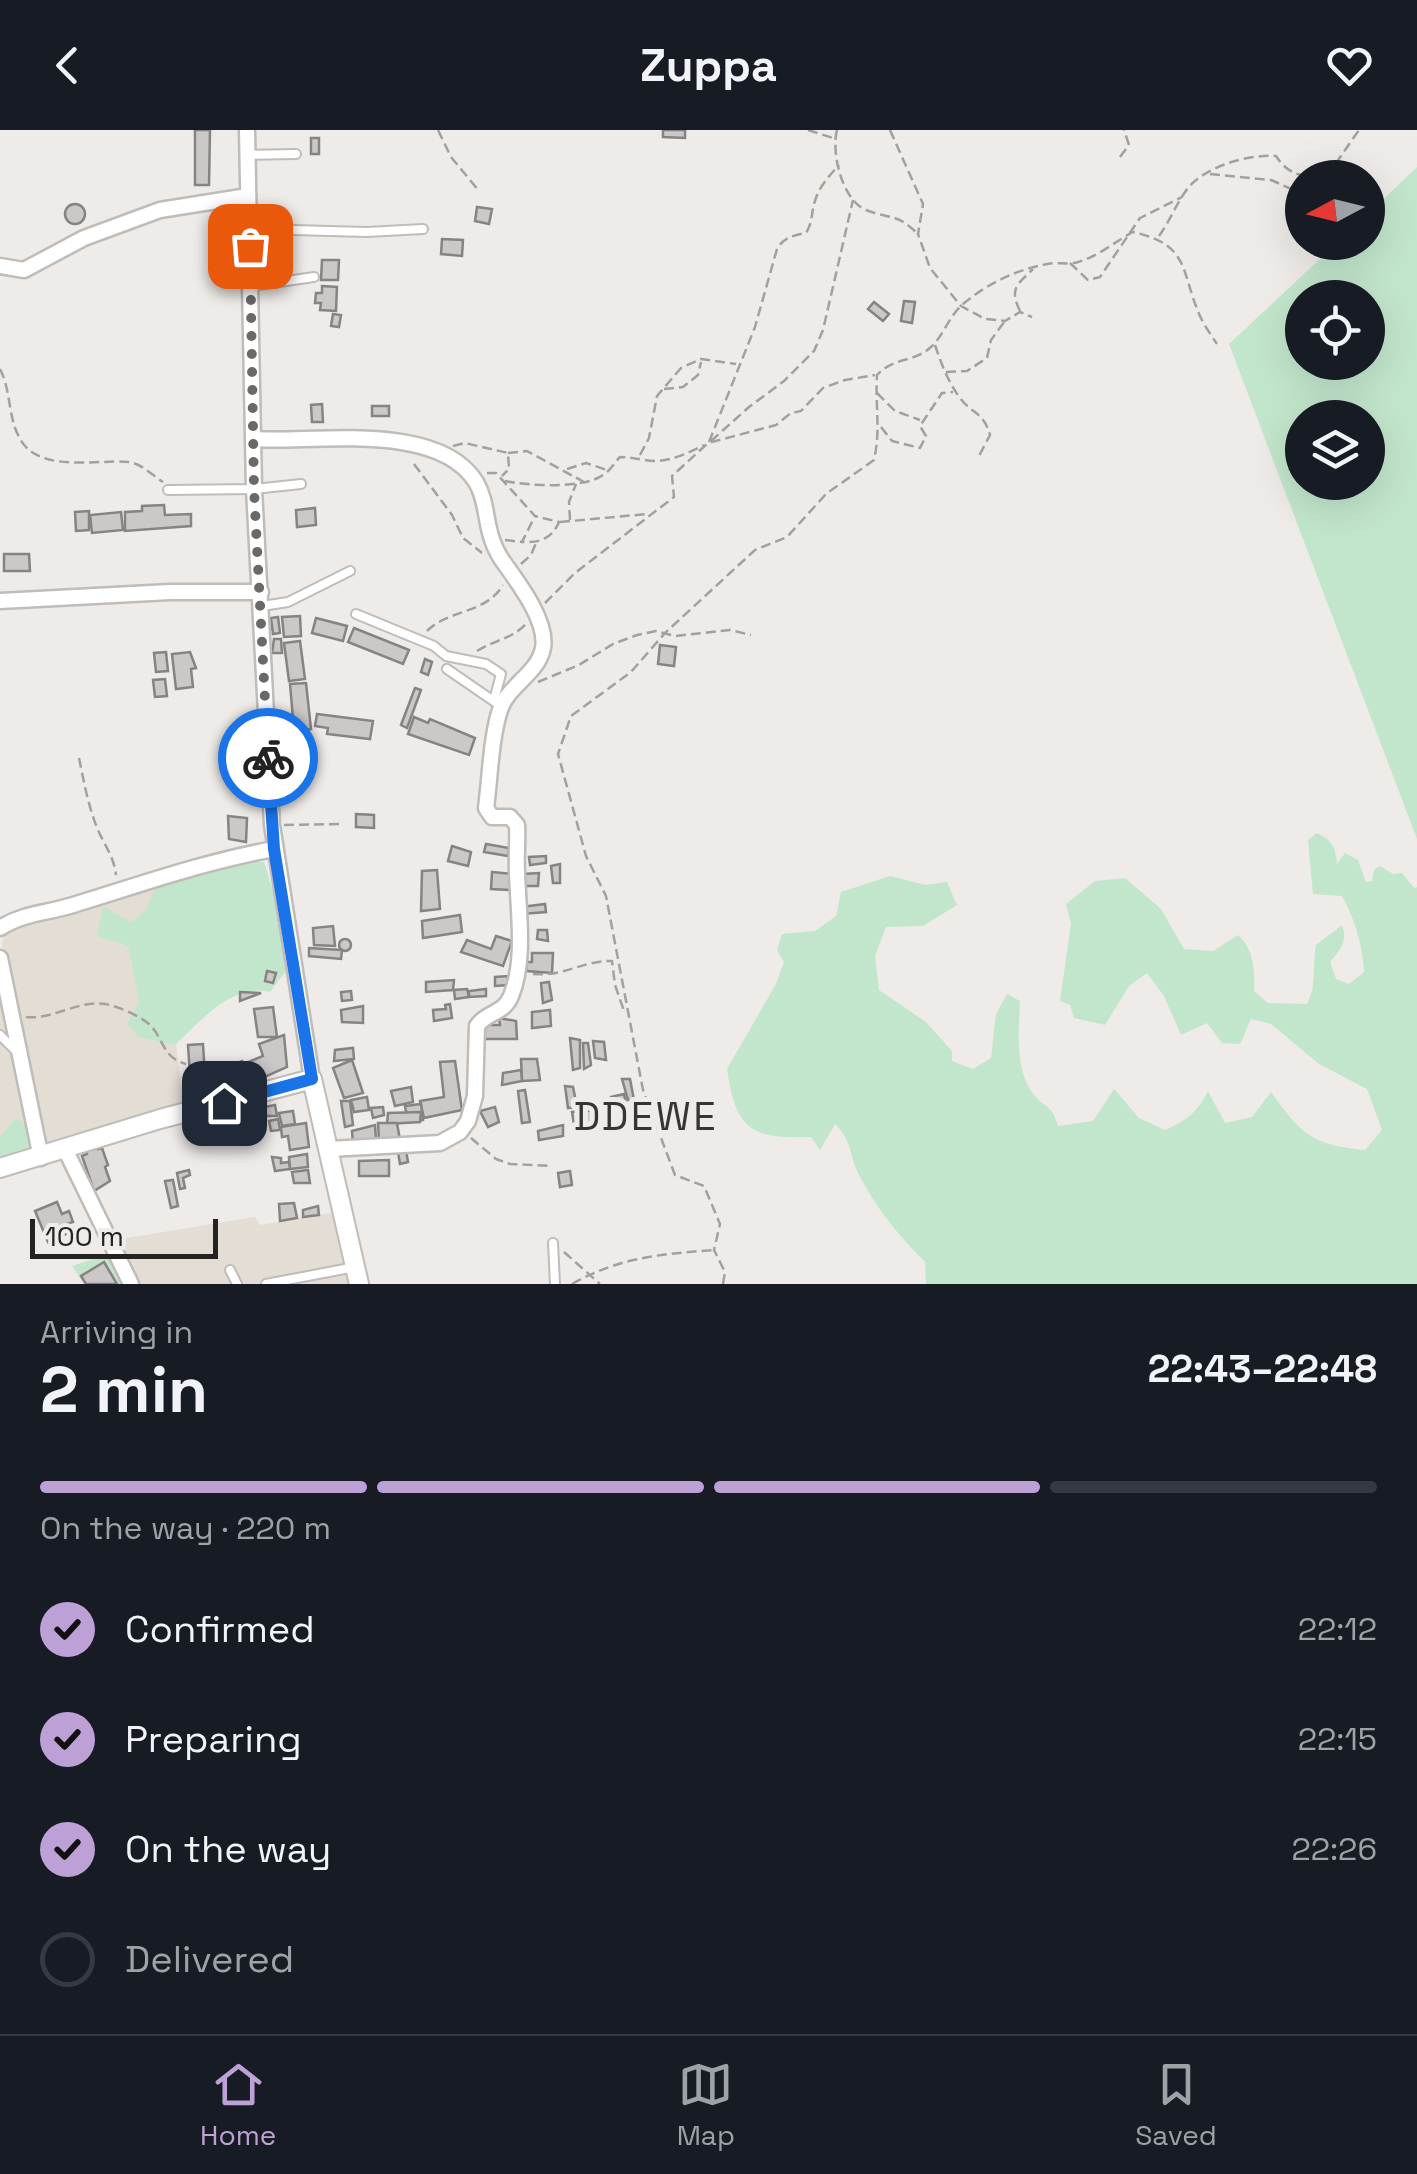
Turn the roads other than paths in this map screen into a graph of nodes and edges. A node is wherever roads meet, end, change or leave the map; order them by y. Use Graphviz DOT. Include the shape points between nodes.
graph roads {
  1 [pos="246,130"];
  2 [pos="296,154"];
  3 [pos="247,155"];
  4 [pos="248,196"];
  5 [pos="250,229"];
  6 [pos="423,230"];
  7 [pos="0,266"];
  8 [pos="314,277"];
  9 [pos="252,286"];
  10 [pos="254,439"];
  11 [pos="301,484"];
  12 [pos="254,489"];
  13 [pos="172,490"];
  14 [pos="350,571"];
  15 [pos="261,599"];
  16 [pos="0,601"];
  17 [pos="356,614"];
  18 [pos="447,668"];
  19 [pos="497,705"];
  20 [pos="274,849"];
  21 [pos="0,928"];
  22 [pos="0,958"];
  23 [pos="0,1035"];
  24 [pos="19,1054"];
  25 [pos="312,1079"];
  26 [pos="329,1149"];
  27 [pos="65,1150"];
  28 [pos="41,1158"];
  29 [pos="0,1168"];
  30 [pos="553,1243"];
  31 [pos="230,1270"];
  32 [pos="357,1275"];
  33 [pos="132,1284"];
  34 [pos="236,1284"];
  35 [pos="266,1284"];
  36 [pos="556,1284"];
  1 -- 3 [label="street"];
  2 -- 3 [label="lane"];
  3 -- 4 [label="street"];
  4 -- 5 [label="street"];
  4 -- 7 [label="street" via="160,210 101,230 24,270"];
  5 -- 6 [label="lane"];
  5 -- 9 [label="street"];
  8 -- 9 [label="lane"];
  9 -- 10 [label="street"];
  10 -- 12 [label="street"];
  10 -- 19 [label="street" via="401,442 437,450 470,474 488,538 535,613 544,640 536,666"];
  11 -- 12 [label="lane"];
  12 -- 13 [label="lane"];
  12 -- 15 [label="street"];
  14 -- 15 [label="lane" via="288,602"];
  15 -- 16 [label="street" via="170,592"];
  15 -- 20 [label="street"];
  17 -- 19 [label="lane" via="446,656 486,664 501,674"];
  18 -- 19 [label="lane"];
  19 -- 26 [label="street" via="486,808 492,817 510,817 517,825 516,974 504,1008 477,1026 468,1121 440,1143"];
  20 -- 21 [label="street" via="184,868"];
  20 -- 25 [label="street"];
  22 -- 24 [label="street"];
  23 -- 24 [label="lane"];
  24 -- 28 [label="street"];
  25 -- 26 [label="street"];
  25 -- 27 [label="street"];
  26 -- 32 [label="street"];
  27 -- 28 [label="street"];
  27 -- 33 [label="street"];
  28 -- 29 [label="street"];
  30 -- 36 [label="lane"];
  31 -- 34 [label="lane"];
  32 -- 35 [label="lane"];
}
